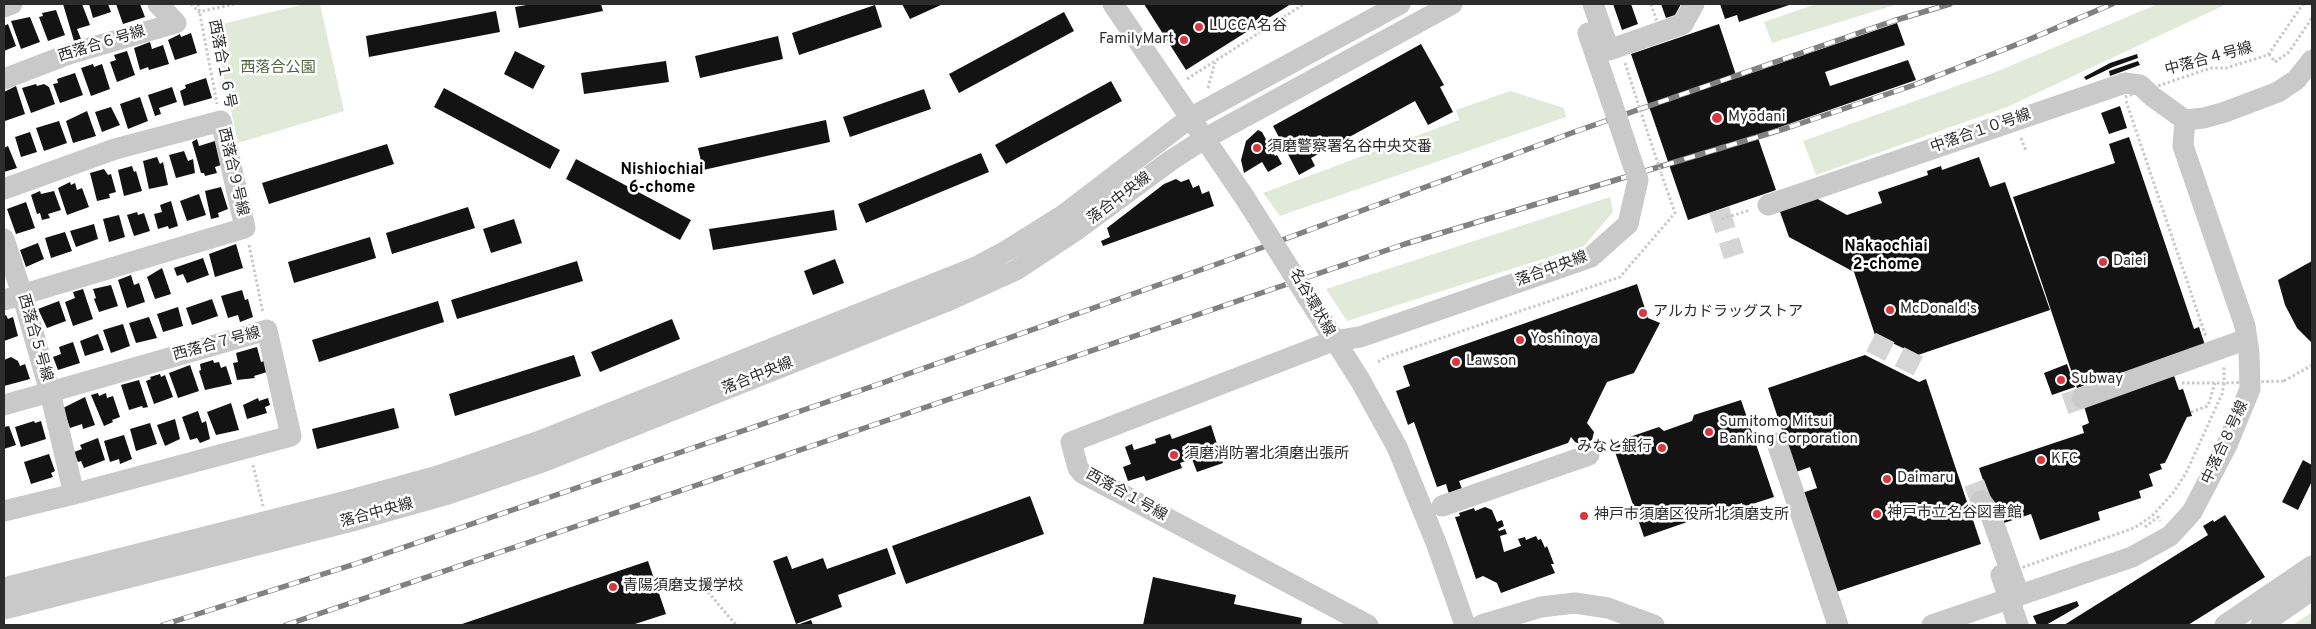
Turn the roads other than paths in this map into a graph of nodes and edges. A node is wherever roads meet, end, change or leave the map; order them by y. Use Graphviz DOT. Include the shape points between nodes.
graph roads {
  1 [pos="12,4"];
  2 [pos="158,4"];
  3 [pos="1114,4"];
  4 [pos="1400,4"];
  5 [pos="1452,4"];
  6 [pos="1579,4"];
  7 [pos="1593,4"];
  8 [pos="1694,4"];
  9 [pos="4,7"];
  10 [pos="2312,60"];
  11 [pos="4,79"];
  12 [pos="1190,118"];
  13 [pos="2185,120"];
  14 [pos="1204,138"];
  15 [pos="4,189"];
  16 [pos="1768,205"];
  17 [pos="4,239"];
  18 [pos="13,297"];
  19 [pos="1330,335"];
  20 [pos="2247,339"];
  21 [pos="50,392"];
  22 [pos="2082,398"];
  23 [pos="4,405"];
  24 [pos="1777,444"];
  25 [pos="1589,454"];
  26 [pos="74,494"];
  27 [pos="1981,501"];
  28 [pos="1442,506"];
  29 [pos="4,511"];
  30 [pos="2312,566"];
  31 [pos="2000,575"];
  32 [pos="4,588"];
  33 [pos="2312,590"];
  34 [pos="2019,595"];
  35 [pos="4,609"];
  36 [pos="1368,625"];
  37 [pos="1465,625"];
  38 [pos="1481,625"];
  39 [pos="1654,625"];
  40 [pos="1838,625"];
  41 [pos="1932,625"];
  42 [pos="2018,625"];
  43 [pos="2224,625"];
  44 [pos="2261,625"];
  1 -- 9 [label="street"];
  2 -- 11 [label="street, 西落合６号線" via="176,22 69,54"];
  3 -- 12 [label="street, 名谷環状線"];
  4 -- 12 [label="street, 落合中央線"];
  5 -- 14 [label="street, 落合中央線"];
  6 -- 19 [label="street, 落合中央線, bridge" via="1638,180 1628,224 1591,258 1360,337"];
  7 -- 8 [label="street" via="1609,50 1662,39 1683,24"];
  10 -- 13 [label="street" via="2296,80 2278,92 2225,112"];
  12 -- 14 [label="street, 名谷環状線"];
  12 -- 32 [label="street, 落合中央線" via="1062,216 1006,252 952,277 648,399 540,441 394,488"];
  13 -- 16 [label="street, 中落合１０号線" via="2140,84 2125,83"];
  13 -- 20 [label="street, 中落合８号線" via="2183,146"];
  14 -- 19 [label="street, 名谷環状線, bridge" via="1285,258"];
  14 -- 35 [label="street, 落合中央線" via="1075,232 1016,270 626,430 427,500"];
  15 -- 18 [label="street, 西落合９号線" via="115,149 221,120 245,228"];
  17 -- 18 [label="street, 西落合５号線"];
  18 -- 21 [label="street, 西落合５号線"];
  19 -- 36 [label="street, 西落合１号線" via="1071,442 1082,473"];
  19 -- 37 [label="street, 名谷環状線" via="1360,380 1397,447"];
  20 -- 22 [label="street" via="2218,356 2195,359"];
  20 -- 34 [label="street, 中落合８号線" via="2250,389 2227,445 2192,512 2170,536 2132,557"];
  21 -- 23 [label="street, 西落合５号線"];
  21 -- 26 [label="street"];
  21 -- 26 [label="street, 西落合７号線" via="267,330 291,436"];
  24 -- 40 [label="street"];
  25 -- 28 [label="street"];
  26 -- 29 [label="street, 西落合７号線"];
  27 -- 34 [label="street" via="1990,513"];
  30 -- 43 [label="street"];
  31 -- 42 [label="street, bridge"];
  33 -- 44 [label="street"];
  34 -- 41 [label="street, 中落合８号線"];
  38 -- 39 [label="street" via="1541,607 1575,603 1608,608"];
}
